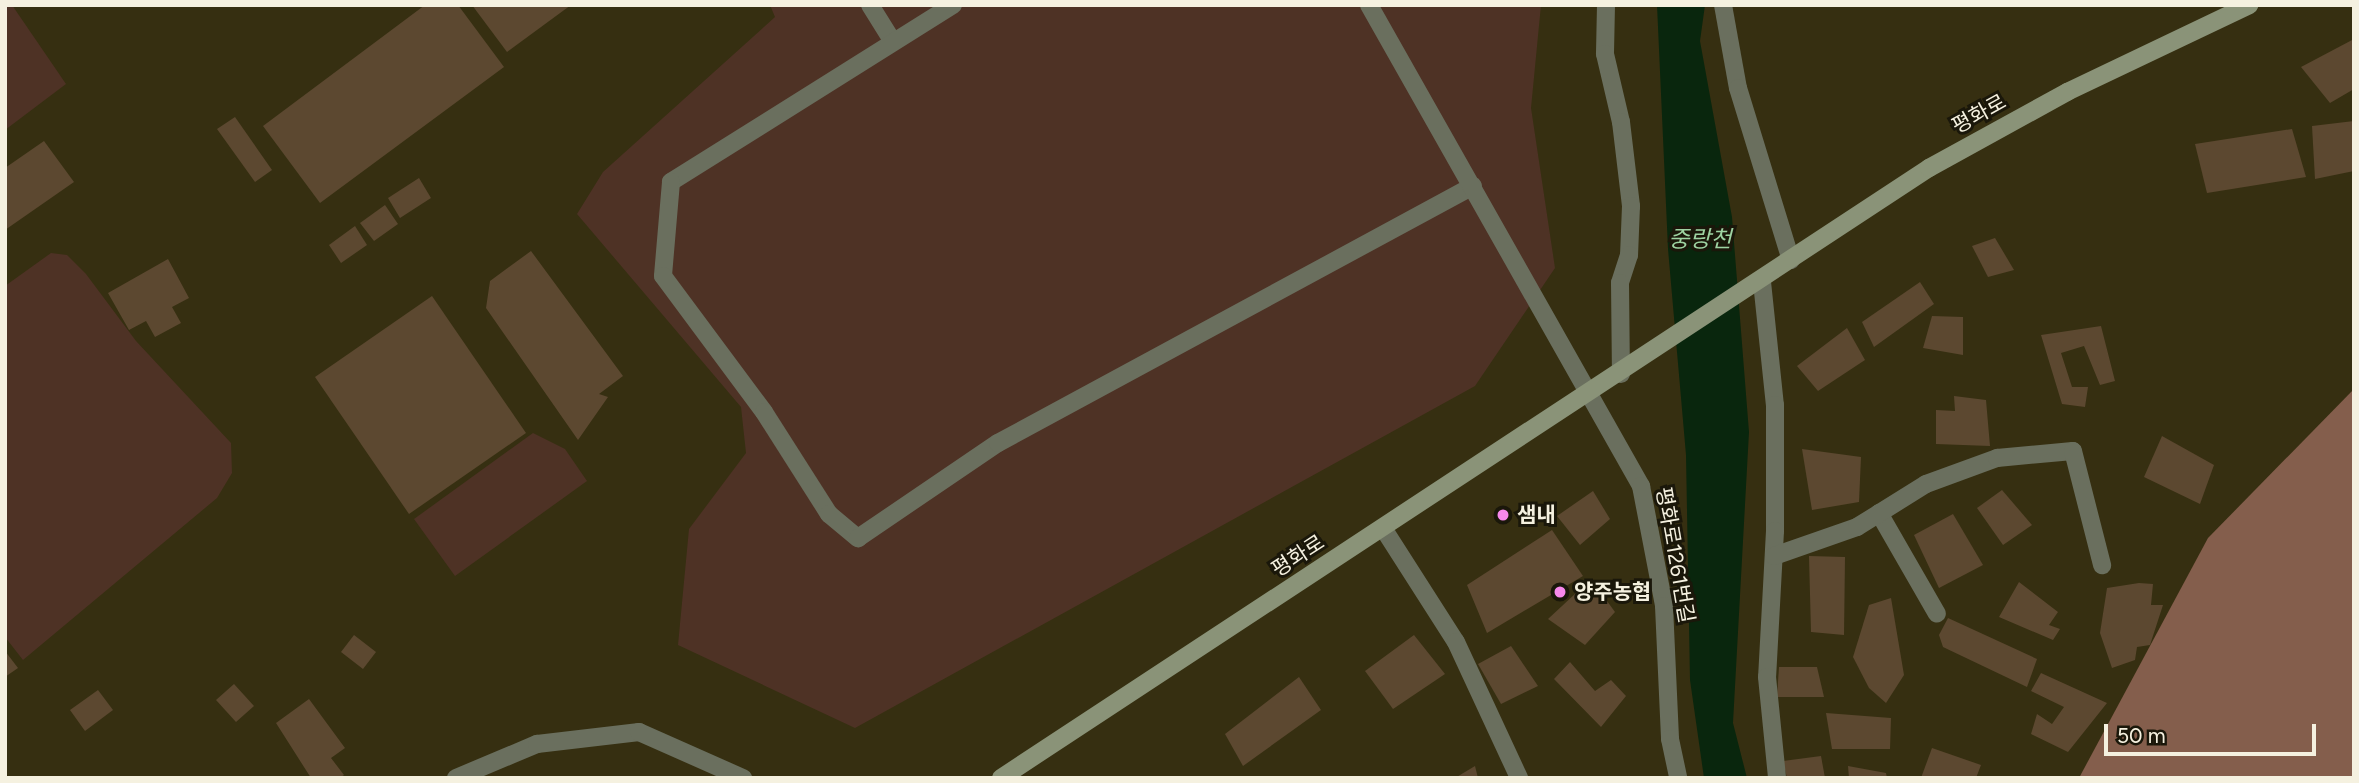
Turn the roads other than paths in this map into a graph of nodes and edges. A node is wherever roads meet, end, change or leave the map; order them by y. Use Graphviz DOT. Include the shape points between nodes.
graph roads {
  1 [pos="870,5"];
  2 [pos="953,5"];
  3 [pos="1369,5"];
  4 [pos="1606,5"];
  5 [pos="1723,5"];
  6 [pos="2249,5"];
  7 [pos="891,39"];
  8 [pos="1473,186"];
  9 [pos="1791,260"];
  10 [pos="1755,287"];
  11 [pos="1621,374"];
  12 [pos="1592,393"];
  13 [pos="1879,513"];
  14 [pos="1382,528"];
  15 [pos="1774,556"];
  16 [pos="2102,565"];
  17 [pos="1937,614"];
  18 [pos="456,778"];
  19 [pos="743,778"];
  20 [pos="1002,778"];
  21 [pos="1519,778"];
  22 [pos="1678,778"];
  23 [pos="1777,778"];
  1 -- 7 [label="street"];
  2 -- 7 [label="street"];
  3 -- 8 [label="street, 평화로1261번길"];
  4 -- 11 [label="street" via="1605,54 1621,122 1631,206 1629,255 1620,283"];
  5 -- 9 [label="street" via="1738,88"];
  6 -- 9 [label="main road, 평화로" via="1983,138"];
  7 -- 8 [label="street" via="670,182 663,276 764,412 829,514 858,538 998,443"];
  8 -- 12 [label="street, 평화로1261번길"];
  9 -- 10 [label="main road, 평화로"];
  10 -- 11 [label="main road, 평화로"];
  10 -- 15 [label="street" via="1774,405"];
  11 -- 12 [label="main road, 평화로"];
  12 -- 14 [label="main road, 평화로"];
  12 -- 22 [label="street, 평화로1261번길" via="1641,485 1664,606 1670,739"];
  13 -- 15 [label="street"];
  13 -- 16 [label="street" via="1926,484 1997,458 2073,451"];
  13 -- 17 [label="street"];
  14 -- 20 [label="main road, 평화로"];
  14 -- 21 [label="street" via="1456,642"];
  15 -- 23 [label="street" via="1767,677"];
  18 -- 19 [label="street" via="537,744 639,732"];
}
